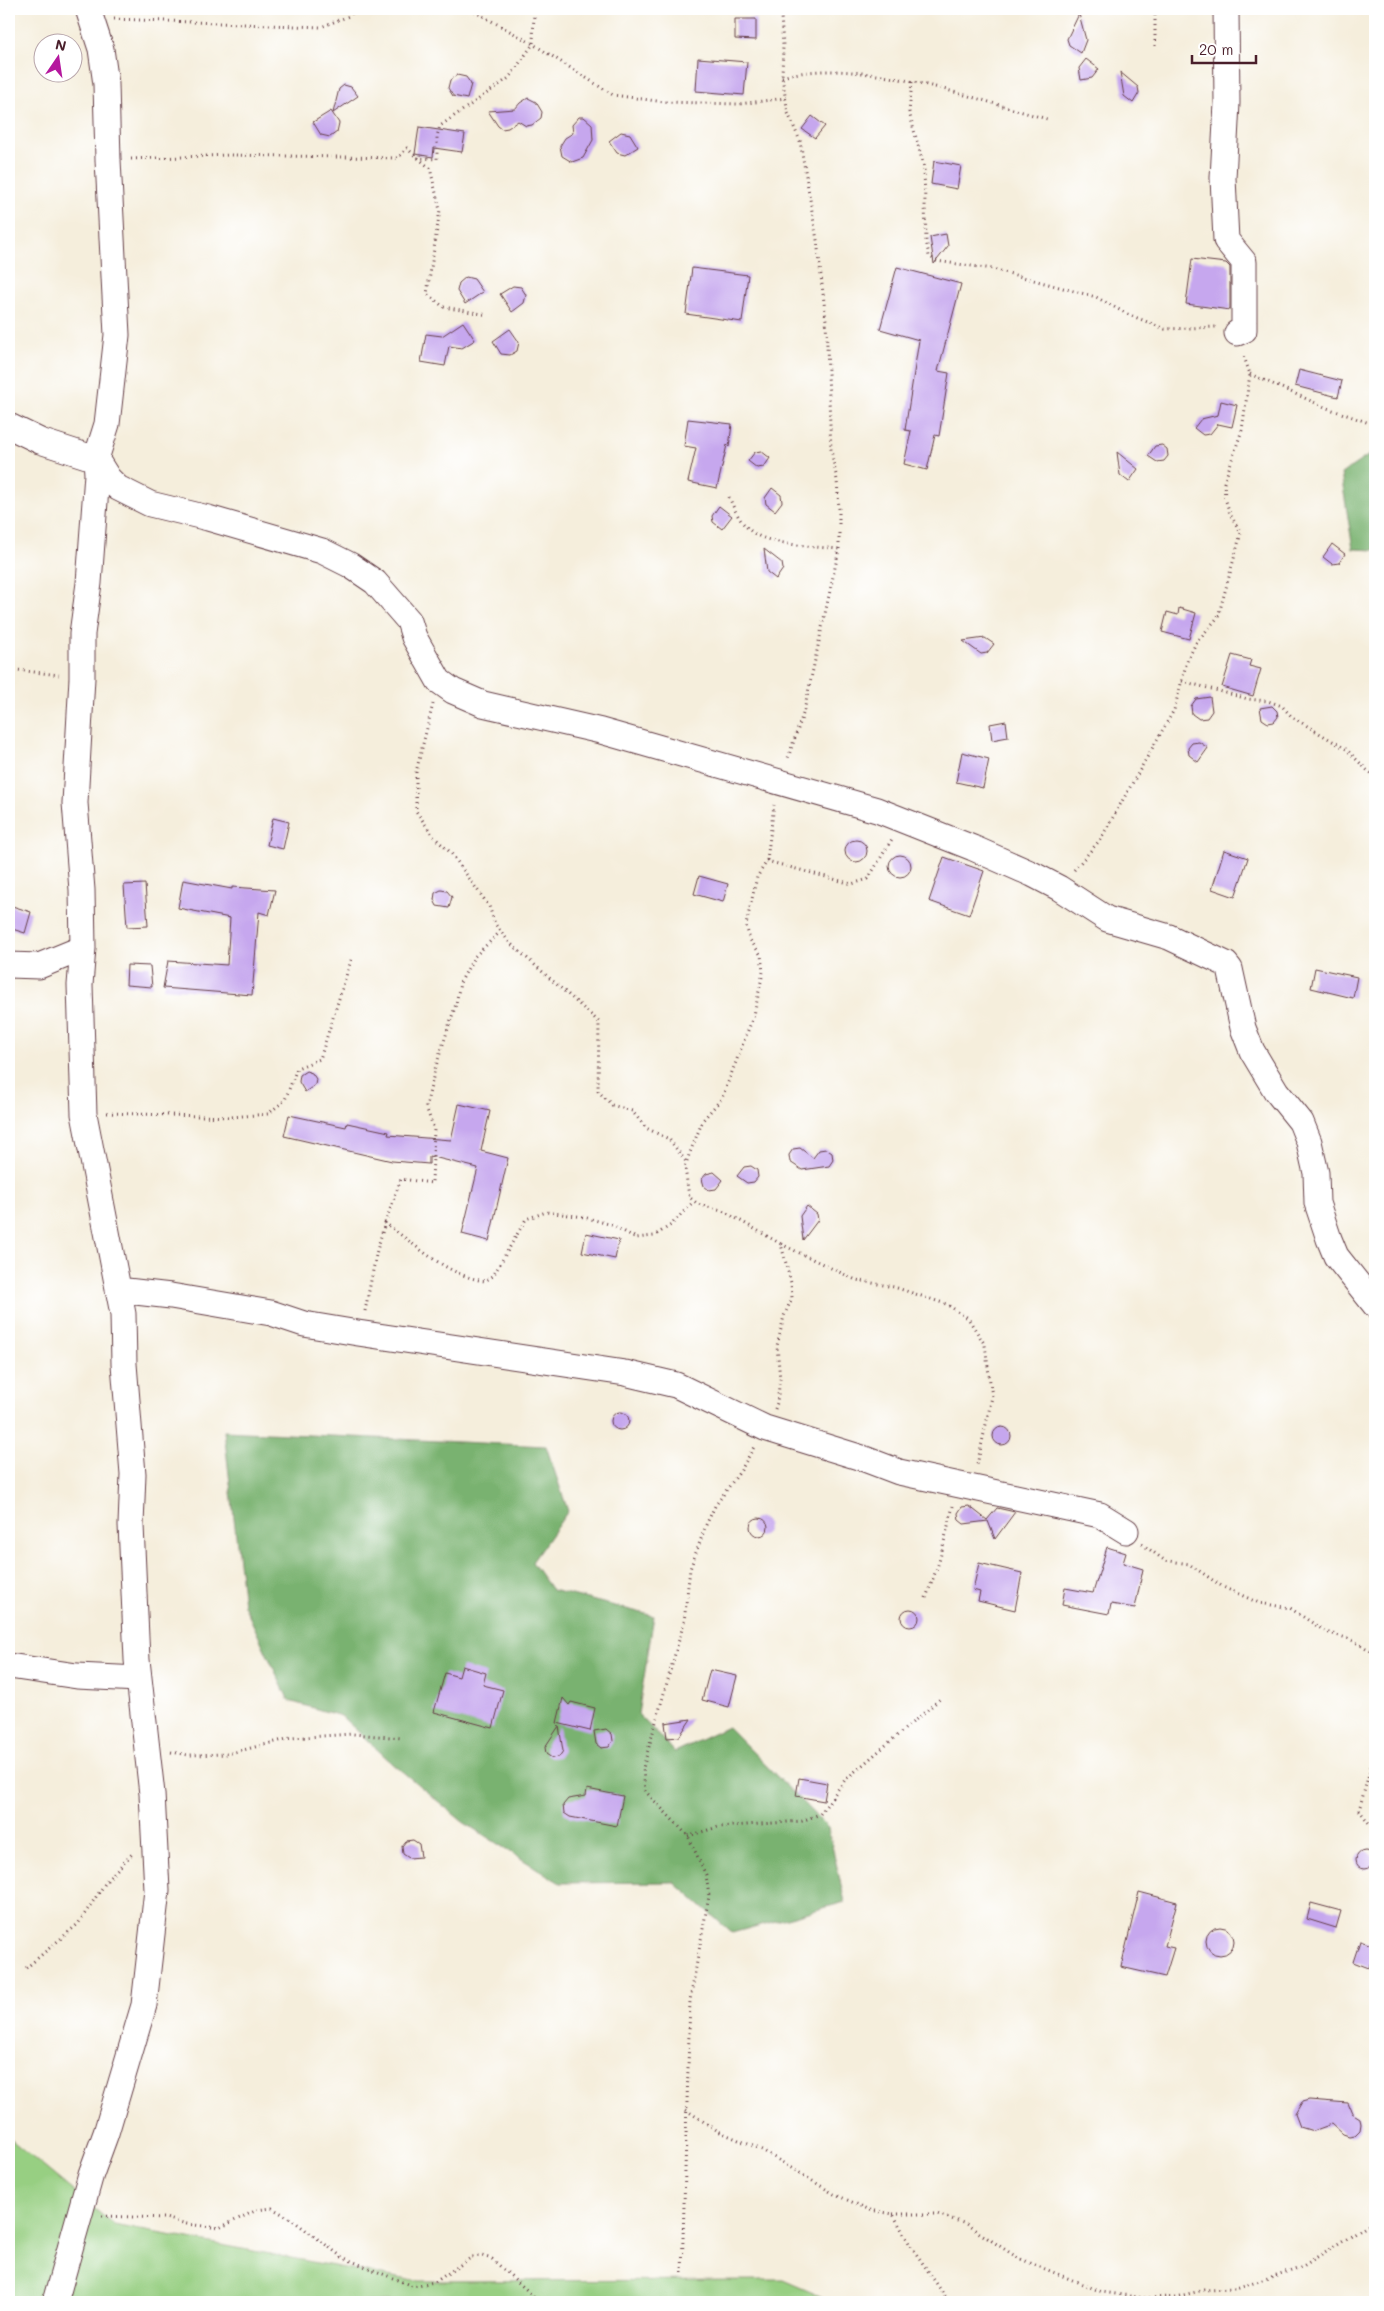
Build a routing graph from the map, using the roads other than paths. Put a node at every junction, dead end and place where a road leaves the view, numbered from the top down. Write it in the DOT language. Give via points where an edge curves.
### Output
graph roads {
  1 [pos="1226,9"];
  2 [pos="99,14"];
  3 [pos="1237,333"];
  4 [pos="9,426"];
  5 [pos="96,459"];
  6 [pos="83,948"];
  7 [pos="9,965"];
  8 [pos="118,1290"];
  9 [pos="1375,1305"];
  10 [pos="1126,1531"];
  11 [pos="9,1666"];
  12 [pos="139,1680"];
  13 [pos="55,2302"];
  1 -- 3 [label="street" via="1227,102 1223,178 1226,240 1244,262 1244,330"];
  2 -- 5 [label="street" via="105,76 117,335 107,424"];
  4 -- 5 [label="street" via="40,442"];
  5 -- 6 [label="street" via="89,583 82,634 75,803"];
  5 -- 9 [label="street" via="118,488 150,504 322,550 350,564 375,582 409,621 414,637 439,681 453,691 483,704 602,731 877,810 973,848 1059,888 1107,919 1169,938 1222,961 1230,968 1243,1028 1252,1051 1270,1084 1301,1122 1310,1142 1317,1203 1336,1256"];
  6 -- 7 [label="street" via="39,966"];
  6 -- 8 [label="street" via="80,985 84,1114"];
  8 -- 10 [label="street" via="271,1313 304,1324 358,1333 625,1373 676,1386 765,1428 899,1472 1100,1515"];
  8 -- 12 [label="street" via="123,1314 133,1474 132,1550"];
  11 -- 12 [label="street" via="77,1676"];
  12 -- 13 [label="street" via="152,1794 157,1890 144,2005"];
}
